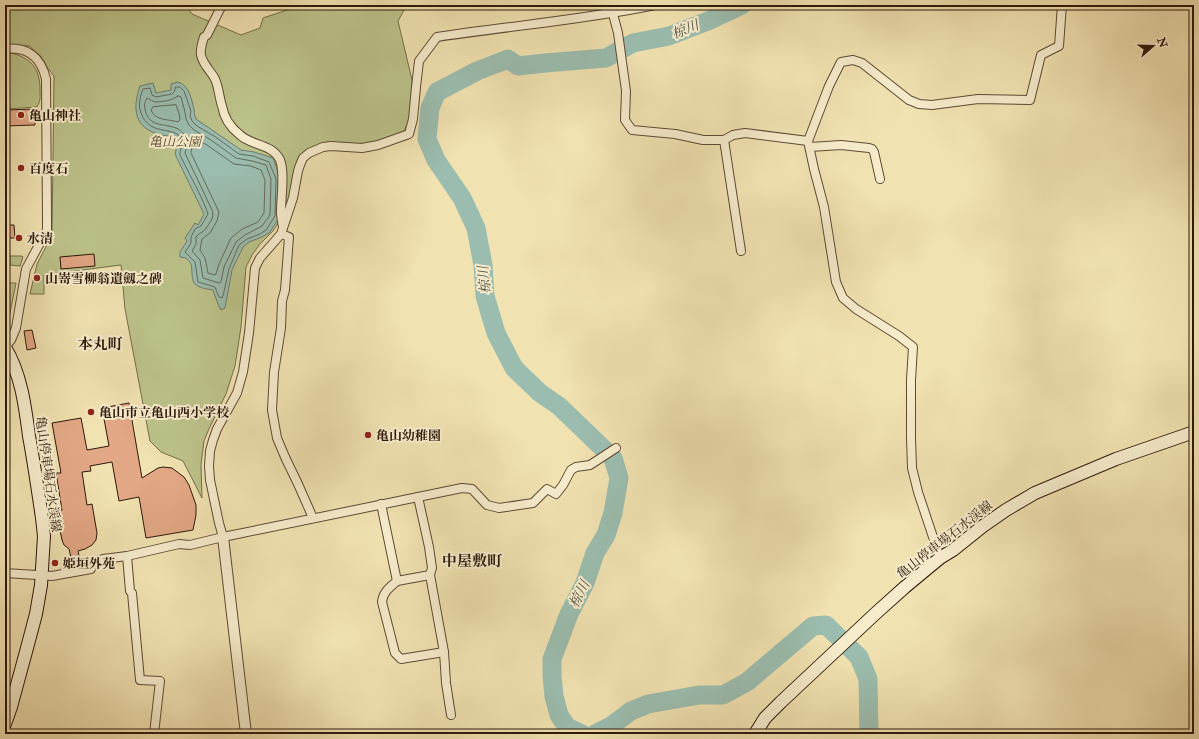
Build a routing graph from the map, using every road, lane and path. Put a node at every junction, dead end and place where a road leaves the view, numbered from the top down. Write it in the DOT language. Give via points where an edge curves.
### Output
graph roads {
  1 [pos="222,5"];
  2 [pos="655,5"];
  3 [pos="1062,5"];
  4 [pos="623,8"];
  5 [pos="613,14"];
  6 [pos="5,49"];
  7 [pos="724,140"];
  8 [pos="809,144"];
  9 [pos="880,179"];
  10 [pos="282,231"];
  11 [pos="741,251"];
  12 [pos="5,347"];
  13 [pos="1194,432"];
  14 [pos="616,448"];
  15 [pos="418,497"];
  16 [pos="381,504"];
  17 [pos="313,518"];
  18 [pos="224,537"];
  19 [pos="127,556"];
  20 [pos="940,558"];
  21 [pos="5,573"];
  22 [pos="430,575"];
  23 [pos="42,576"];
  24 [pos="397,581"];
  25 [pos="444,652"];
  26 [pos="451,715"];
  27 [pos="5,724"];
  28 [pos="154,734"];
  29 [pos="246,734"];
  30 [pos="755,734"];
  1 -- 10 [label="street" via="204,37 201,54 204,64 214,78 221,106 230,125 240,136 272,150 279,159 282,172"];
  2 -- 4 [label="street"];
  3 -- 8 [label="street" via="1059,46 1041,55 1030,100 978,99 932,105 919,104 909,100 862,63 853,60 841,62 828,86"];
  4 -- 5 [label="street"];
  5 -- 7 [label="street" via="626,92 625,120 632,130 676,134 703,140"];
  5 -- 10 [label="street" via="437,38 419,61 409,134 378,145 362,148 322,147 309,153 298,171 294,198"];
  6 -- 12 [label="street" via="29,52 44,70 47,230 26,269 16,328 12,340"];
  7 -- 8 [label="street" via="745,133"];
  7 -- 11 [label="street"];
  8 -- 9 [label="street" via="869,148 874,152"];
  8 -- 20 [label="street" via="824,208 836,282 843,298 913,347 912,468"];
  10 -- 17 [label="street" via="289,237 272,410 277,438"];
  10 -- 18 [label="street" via="255,268 243,372 237,393 218,429 210,452 210,480"];
  12 -- 23 [label="main road, 亀山停車場石水渓線" via="16,368 24,399 44,536"];
  13 -- 20 [label="main road, 亀山停車場石水渓線" via="1116,459 1035,493 1006,510"];
  14 -- 15 [label="street" via="590,464 571,470 556,494 547,488 533,503 499,508 487,505 472,489 462,488"];
  15 -- 16 [label="street"];
  15 -- 22 [label="street" via="429,547 432,568"];
  16 -- 17 [label="street"];
  16 -- 24 [label="street"];
  17 -- 18 [label="street"];
  18 -- 19 [label="street"];
  18 -- 29 [label="street"];
  19 -- 23 [label="street" via="103,559 94,562 91,568"];
  19 -- 28 [label="street" via="140,680 160,681"];
  20 -- 30 [label="main road, 亀山停車場石水渓線" via="905,586 833,652 765,718"];
  21 -- 23 [label="street"];
  22 -- 24 [label="street"];
  22 -- 25 [label="street"];
  23 -- 27 [label="main road, 亀山停車場石水渓線" via="33,628"];
  24 -- 25 [label="street" via="382,597 395,653 402,659"];
  25 -- 26 [label="street"];
}
